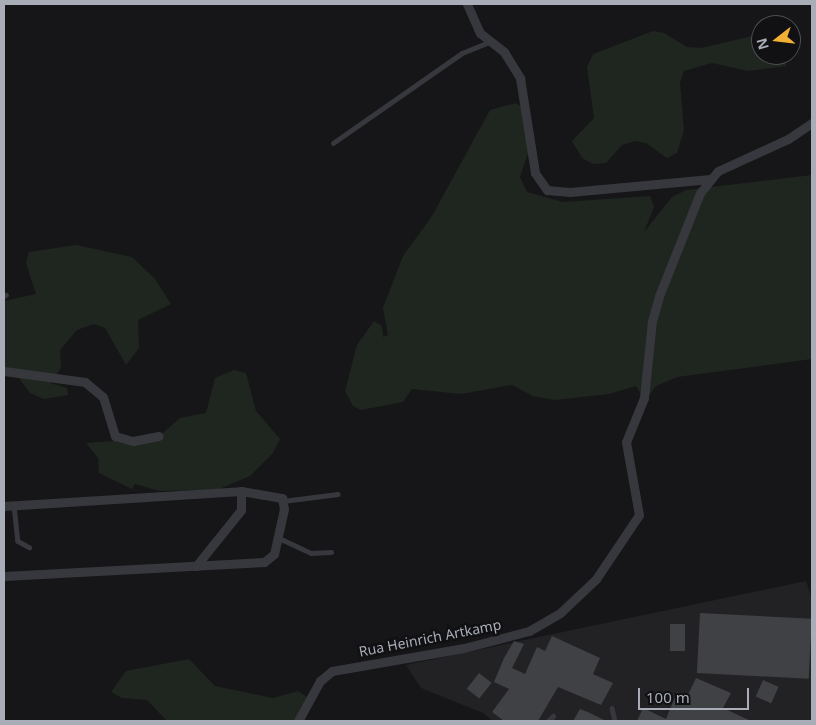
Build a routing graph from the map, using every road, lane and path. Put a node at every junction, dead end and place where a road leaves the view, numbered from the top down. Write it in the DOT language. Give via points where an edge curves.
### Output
graph roads {
  1 [pos="466,4"];
  2 [pos="489,42"];
  3 [pos="812,123"];
  4 [pos="333,143"];
  5 [pos="710,179"];
  6 [pos="4,372"];
  7 [pos="159,436"];
  8 [pos="241,492"];
  9 [pos="338,494"];
  10 [pos="283,501"];
  11 [pos="14,505"];
  12 [pos="4,506"];
  13 [pos="279,538"];
  14 [pos="29,547"];
  15 [pos="331,552"];
  16 [pos="196,566"];
  17 [pos="4,576"];
  18 [pos="612,708"];
  19 [pos="553,716"];
  20 [pos="298,721"];
  21 [pos="548,721"];
  22 [pos="615,721"];
  1 -- 2 [label="street" via="473,23"];
  2 -- 4 [label="lane" via="462,53"];
  2 -- 5 [label="street" via="504,52 520,78 535,173 547,190 570,192"];
  3 -- 5 [label="street"];
  5 -- 20 [label="street, Rua Heinrich Artkamp" via="692,210 652,321 644,398 626,442 640,515 615,555 560,613 540,627 464,648 332,671 320,681"];
  6 -- 7 [label="street" via="85,382 103,397 115,436 132,441"];
  8 -- 10 [label="street"];
  8 -- 11 [label="street"];
  8 -- 16 [label="street" via="241,510"];
  9 -- 10 [label="lane"];
  10 -- 13 [label="street"];
  11 -- 12 [label="street"];
  11 -- 14 [label="lane" via="18,541"];
  13 -- 15 [label="lane" via="311,553"];
  13 -- 16 [label="street" via="274,554 264,562"];
  16 -- 17 [label="street"];
  18 -- 22 [label="lane"];
  19 -- 21 [label="lane"];
}
